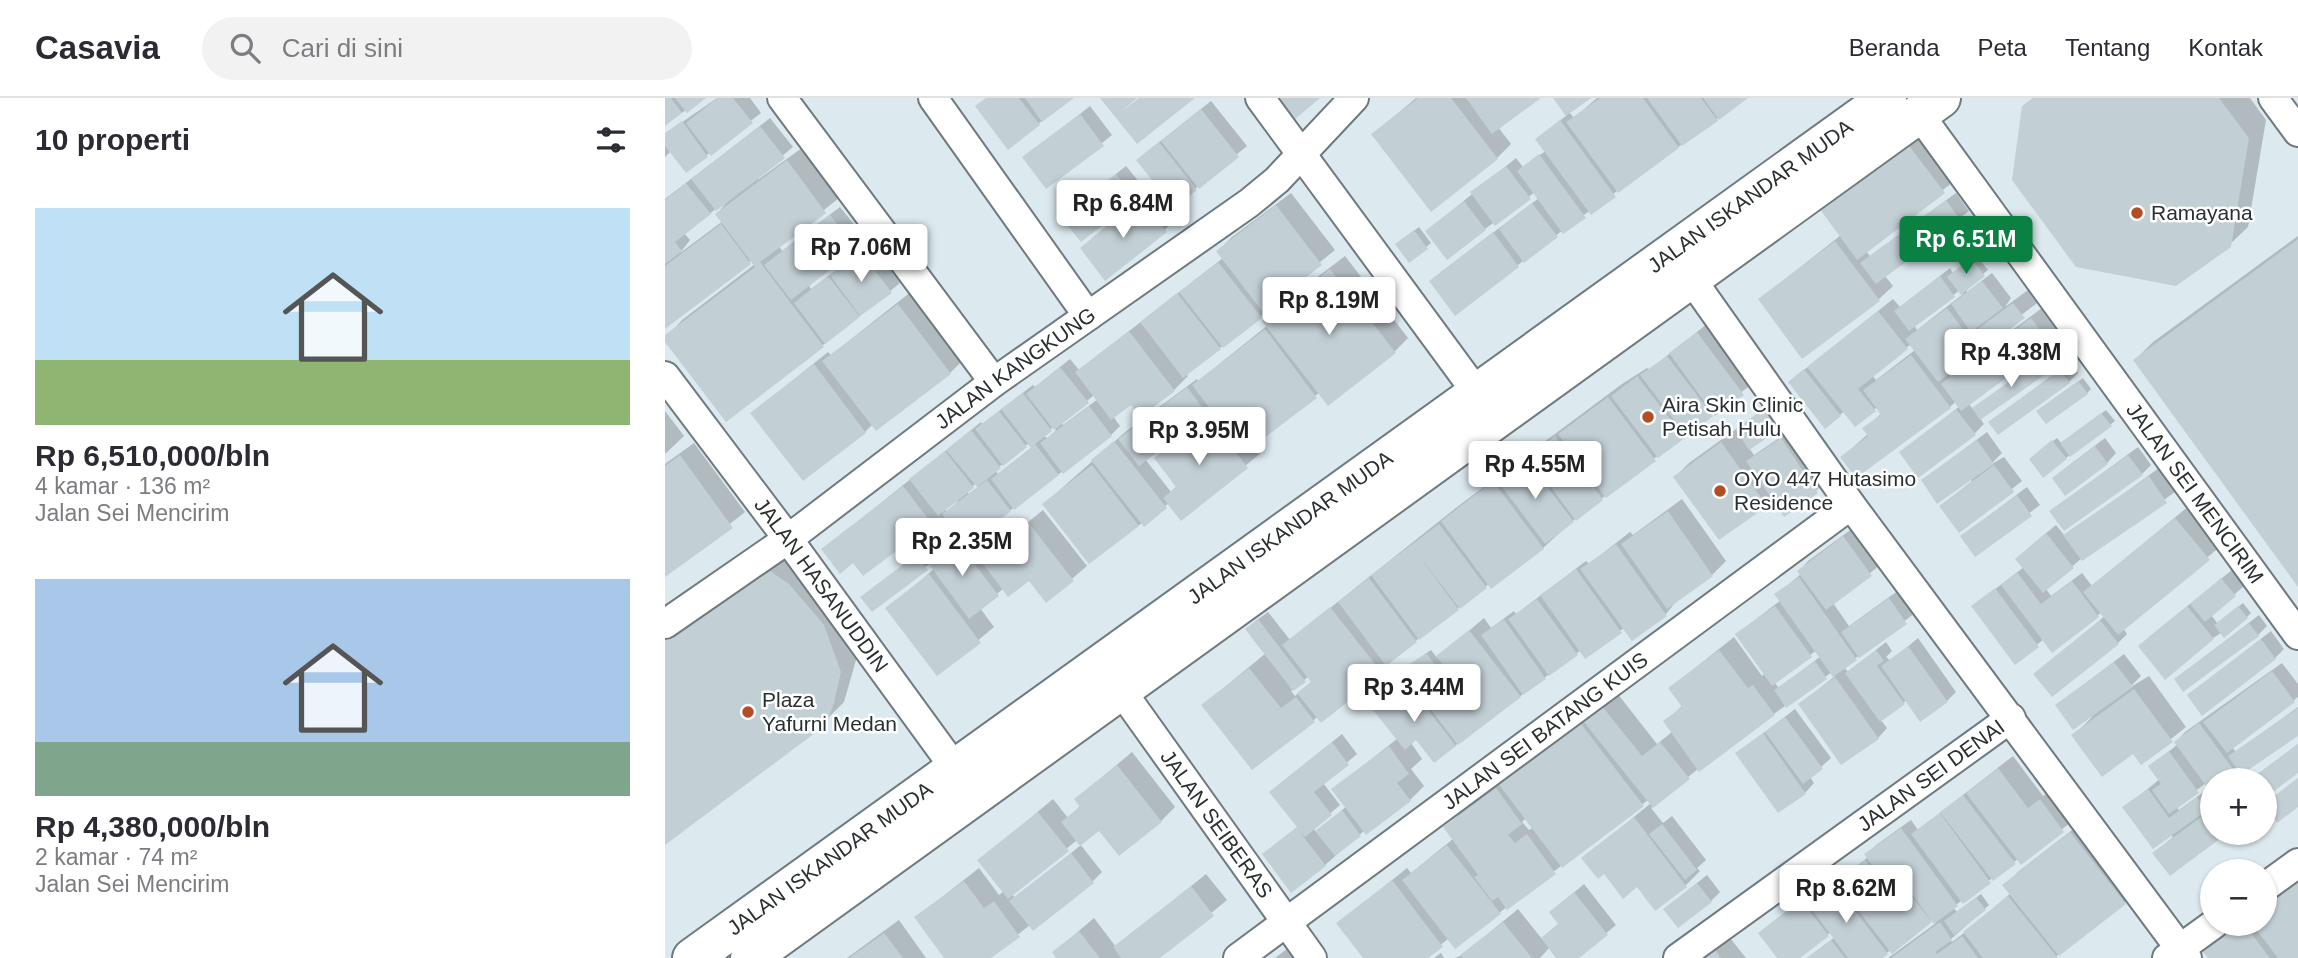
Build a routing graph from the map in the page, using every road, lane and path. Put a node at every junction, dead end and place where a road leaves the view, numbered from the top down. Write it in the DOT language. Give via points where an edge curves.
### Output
graph roads {
  1 [pos="782,98"];
  2 [pos="933,98"];
  3 [pos="1260,98"];
  4 [pos="1354,98"];
  5 [pos="2273,98"];
  6 [pos="1915,103"];
  7 [pos="2298,132"];
  8 [pos="1302,153"];
  9 [pos="1682,265"];
  10 [pos="1087,316"];
  11 [pos="665,376"];
  12 [pos="994,382"];
  13 [pos="1477,393"];
  14 [pos="1851,505"];
  15 [pos="788,539"];
  16 [pos="665,624"];
  17 [pos="2298,635"];
  18 [pos="1120,689"];
  19 [pos="2011,718"];
  20 [pos="965,782"];
  21 [pos="2298,863"];
  22 [pos="2277,878"];
  23 [pos="1287,923"];
  24 [pos="2200,936"];
  25 [pos="2178,955"];
  26 [pos="692,958"];
  27 [pos="750,958"];
  28 [pos="1238,958"];
  29 [pos="1312,958"];
  30 [pos="1678,958"];
  1 -- 12 [label="street"];
  2 -- 10 [label="street"];
  3 -- 8 [label="street"];
  4 -- 8 [label="street, JALAN KANGKUNG"];
  5 -- 7 [label="street"];
  6 -- 9 [label="main road, JALAN ISKANDAR MUDA"];
  6 -- 17 [label="street, JALAN SEI MENCIRIM"];
  8 -- 10 [label="street, JALAN KANGKUNG" via="1249,203"];
  8 -- 13 [label="street"];
  9 -- 13 [label="main road, JALAN ISKANDAR MUDA"];
  9 -- 14 [label="street"];
  9 -- 18 [label="main road, JALAN ISKANDAR MUDA"];
  10 -- 12 [label="street, JALAN KANGKUNG"];
  11 -- 15 [label="street, JALAN HASANUDDIN"];
  12 -- 15 [label="street, JALAN KANGKUNG"];
  13 -- 20 [label="main road, JALAN ISKANDAR MUDA"];
  14 -- 19 [label="street"];
  14 -- 23 [label="street, JALAN SEI BATANG KUIS"];
  15 -- 16 [label="street, JALAN KANGKUNG"];
  15 -- 20 [label="street, JALAN HASANUDDIN"];
  18 -- 20 [label="main road, JALAN ISKANDAR MUDA"];
  18 -- 23 [label="street, JALAN SEIBERAS"];
  19 -- 25 [label="street"];
  19 -- 30 [label="street, JALAN SEI DENAI"];
  20 -- 26 [label="main road, JALAN ISKANDAR MUDA"];
  20 -- 27 [label="main road, JALAN ISKANDAR MUDA"];
  21 -- 22 [label="street"];
  23 -- 28 [label="street, JALAN SEI BATANG KUIS"];
  23 -- 29 [label="street, JALAN SEIBERAS"];
  24 -- 25 [label="street"];
}
